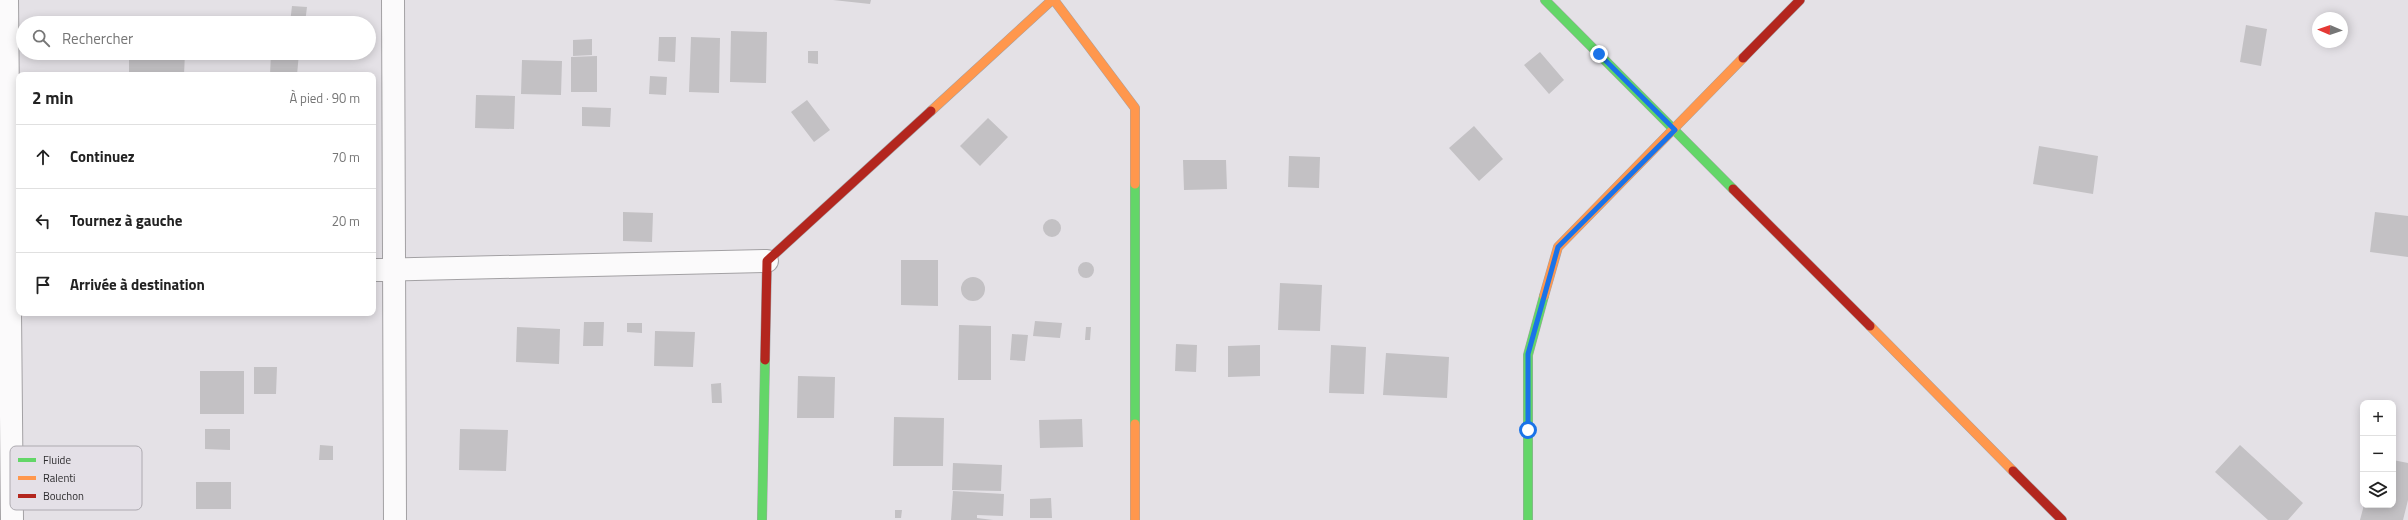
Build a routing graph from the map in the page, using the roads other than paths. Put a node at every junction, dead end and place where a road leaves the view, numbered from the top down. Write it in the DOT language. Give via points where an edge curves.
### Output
graph roads {
  1 [pos="6,0"];
  2 [pos="393,0"];
  3 [pos="1053,0"];
  4 [pos="1546,0"];
  5 [pos="1800,0"];
  6 [pos="1675,130"];
  7 [pos="767,261"];
  8 [pos="383,269"];
  9 [pos="10,278"];
  10 [pos="11,446"];
  11 [pos="12,510"];
  12 [pos="12,520"];
  13 [pos="395,520"];
  14 [pos="762,520"];
  15 [pos="1135,520"];
  16 [pos="1528,520"];
  17 [pos="2062,520"];
  1 -- 9 [label="street"];
  2 -- 8 [label="street"];
  3 -- 7 [label="street"];
  3 -- 15 [label="street" via="1135,108"];
  4 -- 6 [label="street"];
  5 -- 6 [label="street"];
  6 -- 16 [label="street" via="1558,247 1528,354"];
  6 -- 17 [label="street"];
  7 -- 8 [label="street"];
  7 -- 14 [label="street"];
  8 -- 13 [label="street"];
  9 -- 10 [label="street"];
  11 -- 12 [label="street"];
}
